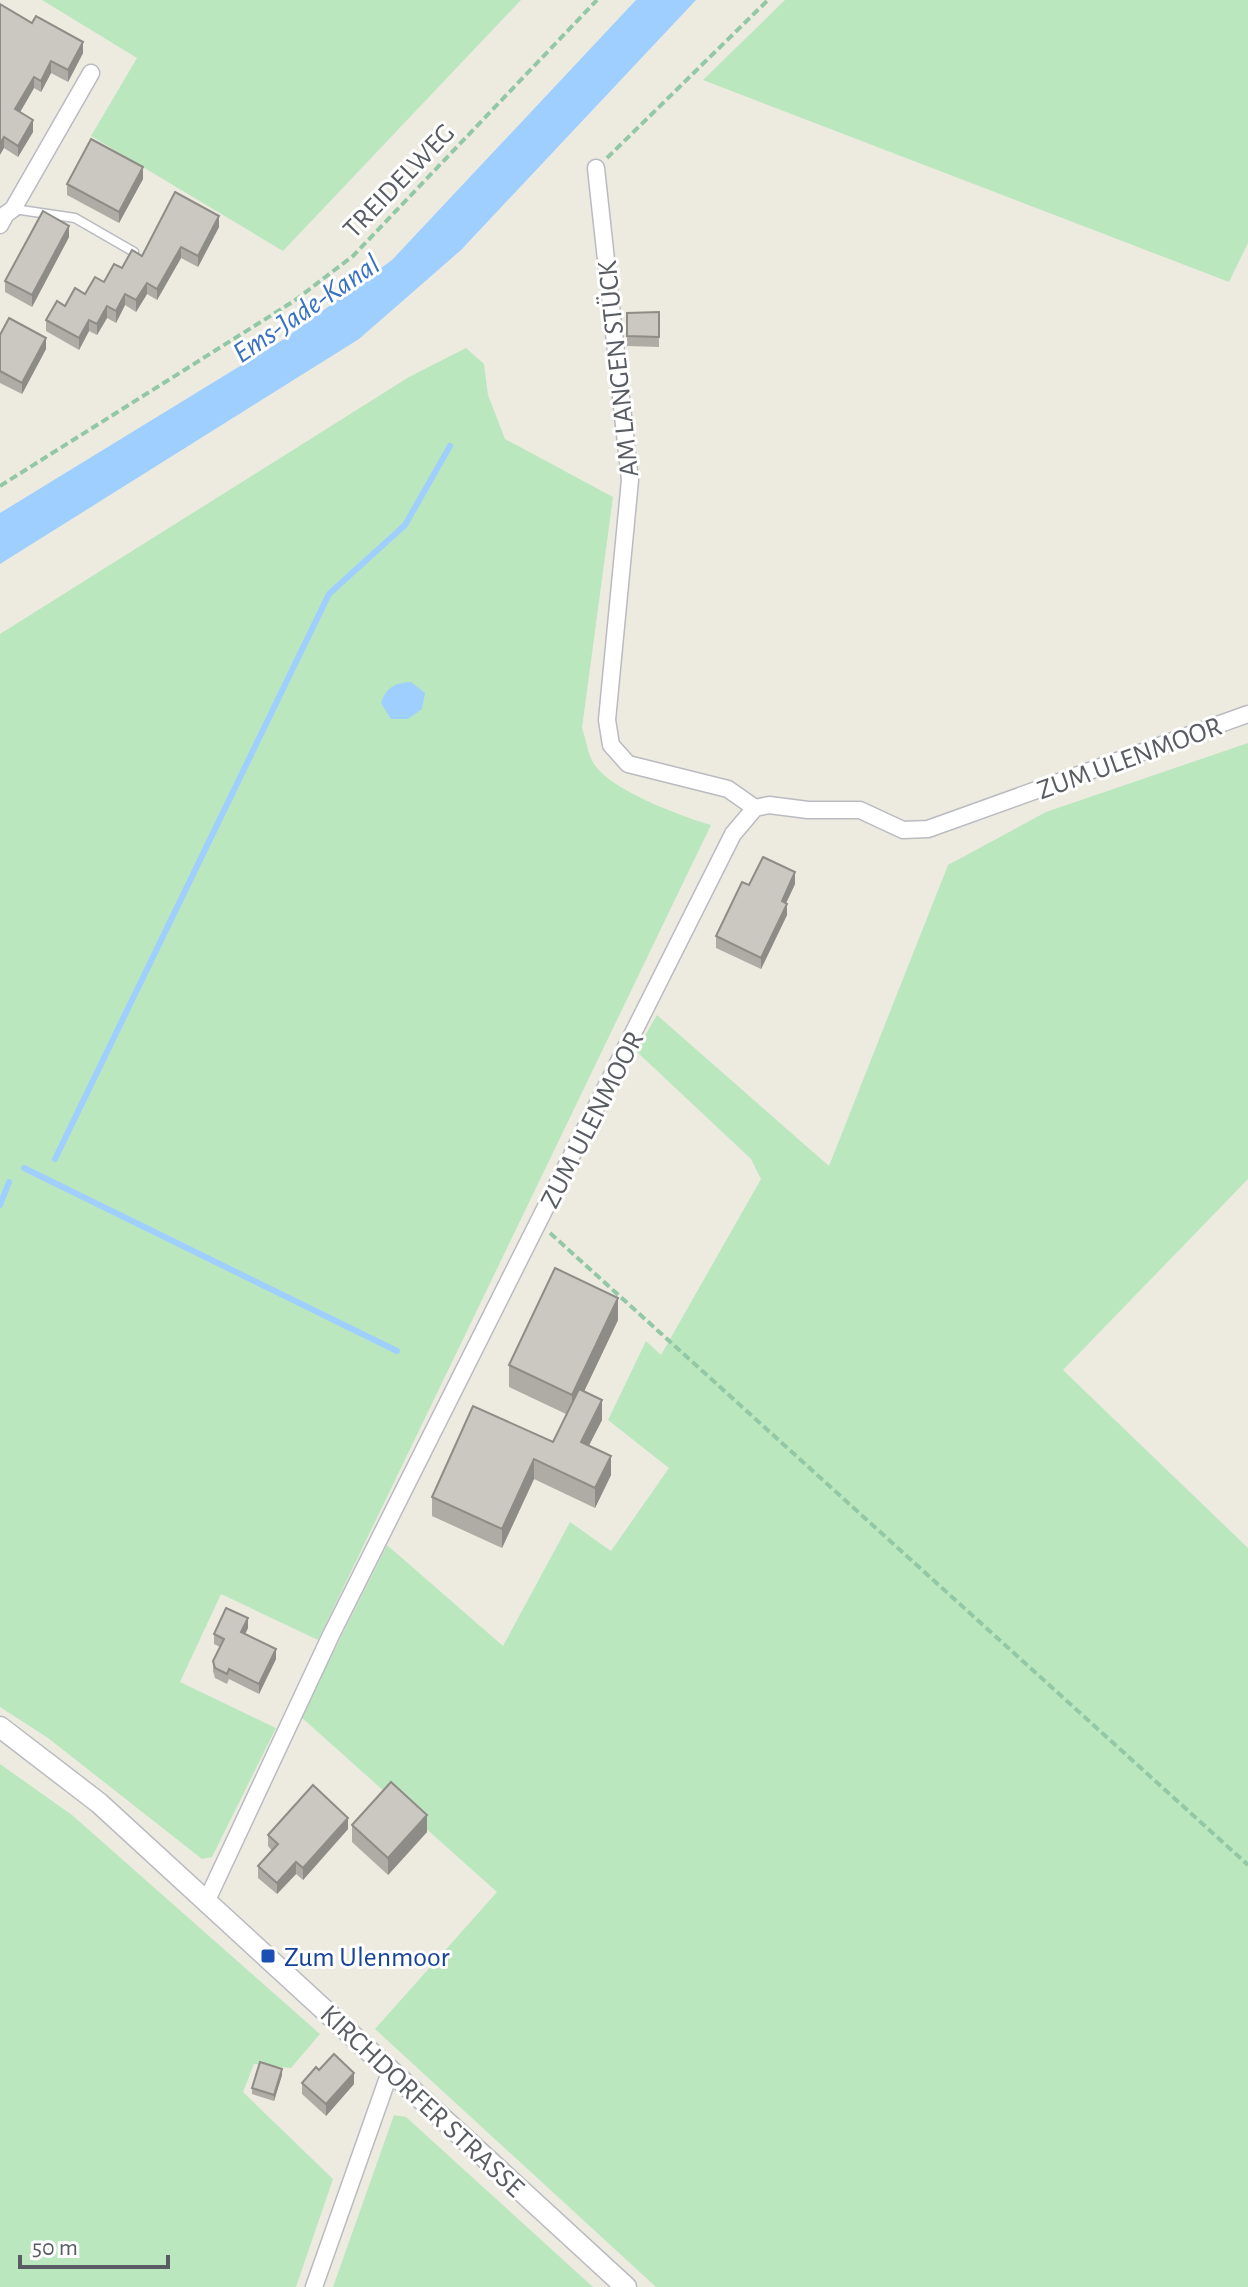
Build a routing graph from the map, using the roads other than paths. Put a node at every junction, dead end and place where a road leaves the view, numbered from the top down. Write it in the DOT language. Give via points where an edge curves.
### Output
graph roads {
  1 [pos="91,73"];
  2 [pos="596,168"];
  3 [pos="5,214"];
  4 [pos="134,252"];
  5 [pos="1248,714"];
  6 [pos="755,808"];
  7 [pos="0,1727"];
  8 [pos="207,1900"];
  9 [pos="391,2069"];
  10 [pos="314,2287"];
  11 [pos="626,2287"];
  1 -- 3 [label="street"];
  2 -- 6 [label="street, AM LANGEN STÜCK" via="630,480 607,720 611,745 628,764 728,789"];
  3 -- 4 [label="lane" via="75,218"];
  5 -- 6 [label="street, ZUM ULENMOOR" via="928,829 903,830 860,810"];
  6 -- 8 [label="street, ZUM ULENMOOR" via="733,834 331,1635"];
  7 -- 8 [label="street, KIRCHDORFER STRASSE" via="99,1803"];
  8 -- 9 [label="street, KIRCHDORFER STRASSE"];
  9 -- 10 [label="street"];
  9 -- 11 [label="street, KIRCHDORFER STRASSE"];
}
